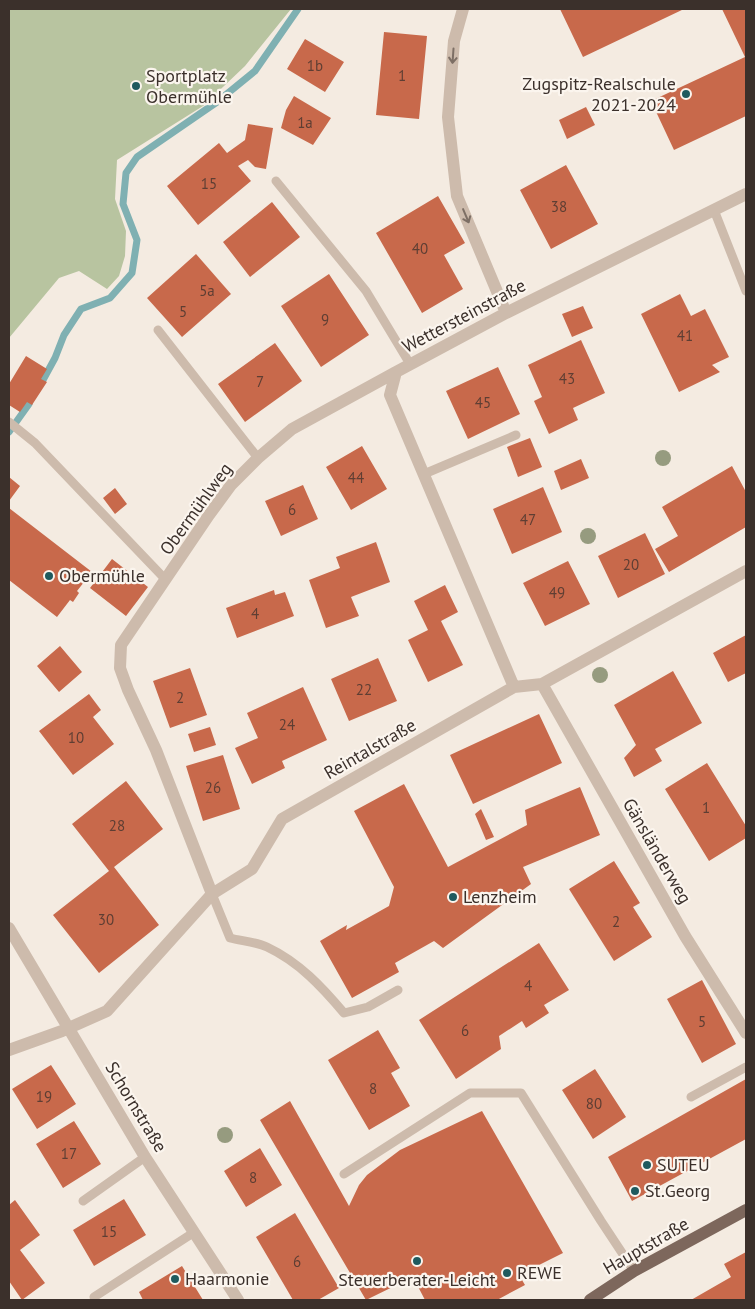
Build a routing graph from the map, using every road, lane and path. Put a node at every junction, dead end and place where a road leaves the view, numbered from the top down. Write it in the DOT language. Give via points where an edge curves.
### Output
graph roads {
  1 [pos="463,9"];
  2 [pos="276,181"];
  3 [pos="746,194"];
  4 [pos="714,210"];
  5 [pos="746,290"];
  6 [pos="506,313"];
  7 [pos="158,330"];
  8 [pos="410,364"];
  9 [pos="396,372"];
  10 [pos="9,422"];
  11 [pos="516,435"];
  12 [pos="258,458"];
  13 [pos="424,474"];
  14 [pos="746,571"];
  15 [pos="166,580"];
  16 [pos="542,684"];
  17 [pos="514,687"];
  18 [pos="212,894"];
  19 [pos="9,928"];
  20 [pos="398,990"];
  21 [pos="68,1027"];
  22 [pos="746,1033"];
  23 [pos="9,1050"];
  24 [pos="746,1067"];
  25 [pos="691,1097"];
  26 [pos="145,1157"];
  27 [pos="344,1174"];
  28 [pos="83,1201"];
  29 [pos="746,1210"];
  30 [pos="193,1233"];
  31 [pos="634,1271"];
  32 [pos="94,1297"];
  33 [pos="238,1300"];
  34 [pos="590,1300"];
  1 -- 6 [label="street, one-way" via="454,41 448,117 458,196"];
  2 -- 8 [label="lane" via="366,291"];
  3 -- 4 [label="street, Wettersteinstraße"];
  4 -- 5 [label="lane"];
  4 -- 6 [label="street, Wettersteinstraße"];
  6 -- 8 [label="street, Wettersteinstraße"];
  7 -- 12 [label="lane"];
  8 -- 9 [label="street, Wettersteinstraße"];
  9 -- 12 [label="street, Obermühlweg" via="292,429"];
  9 -- 13 [label="street, Wettersteinstraße" via="390,395"];
  10 -- 15 [label="lane" via="35,443"];
  11 -- 13 [label="lane"];
  12 -- 15 [label="street, Obermühlweg" via="214,507"];
  13 -- 17 [label="street, Wettersteinstraße"];
  14 -- 16 [label="street, Reintalstraße"];
  15 -- 18 [label="street, Obermühlweg" via="121,645 120,668"];
  16 -- 17 [label="street, Reintalstraße"];
  16 -- 22 [label="street, Gänsländerweg" via="685,936"];
  17 -- 18 [label="street, Reintalstraße" via="282,819 252,870"];
  18 -- 20 [label="lane" via="230,938 266,947 300,967 344,1013 368,1007"];
  18 -- 21 [label="street, Reintalstraße" via="107,1011"];
  19 -- 21 [label="street, Schornstraße"];
  21 -- 23 [label="street, Reintalstraße"];
  21 -- 26 [label="street, Schornstraße"];
  24 -- 25 [label="lane"];
  26 -- 28 [label="lane"];
  26 -- 30 [label="street, Schornstraße"];
  27 -- 31 [label="lane" via="470,1093 521,1093"];
  29 -- 31 [label="main road, Hauptstraße"];
  30 -- 32 [label="lane"];
  30 -- 33 [label="street, Schornstraße"];
  31 -- 34 [label="main road, Hauptstraße"];
}
